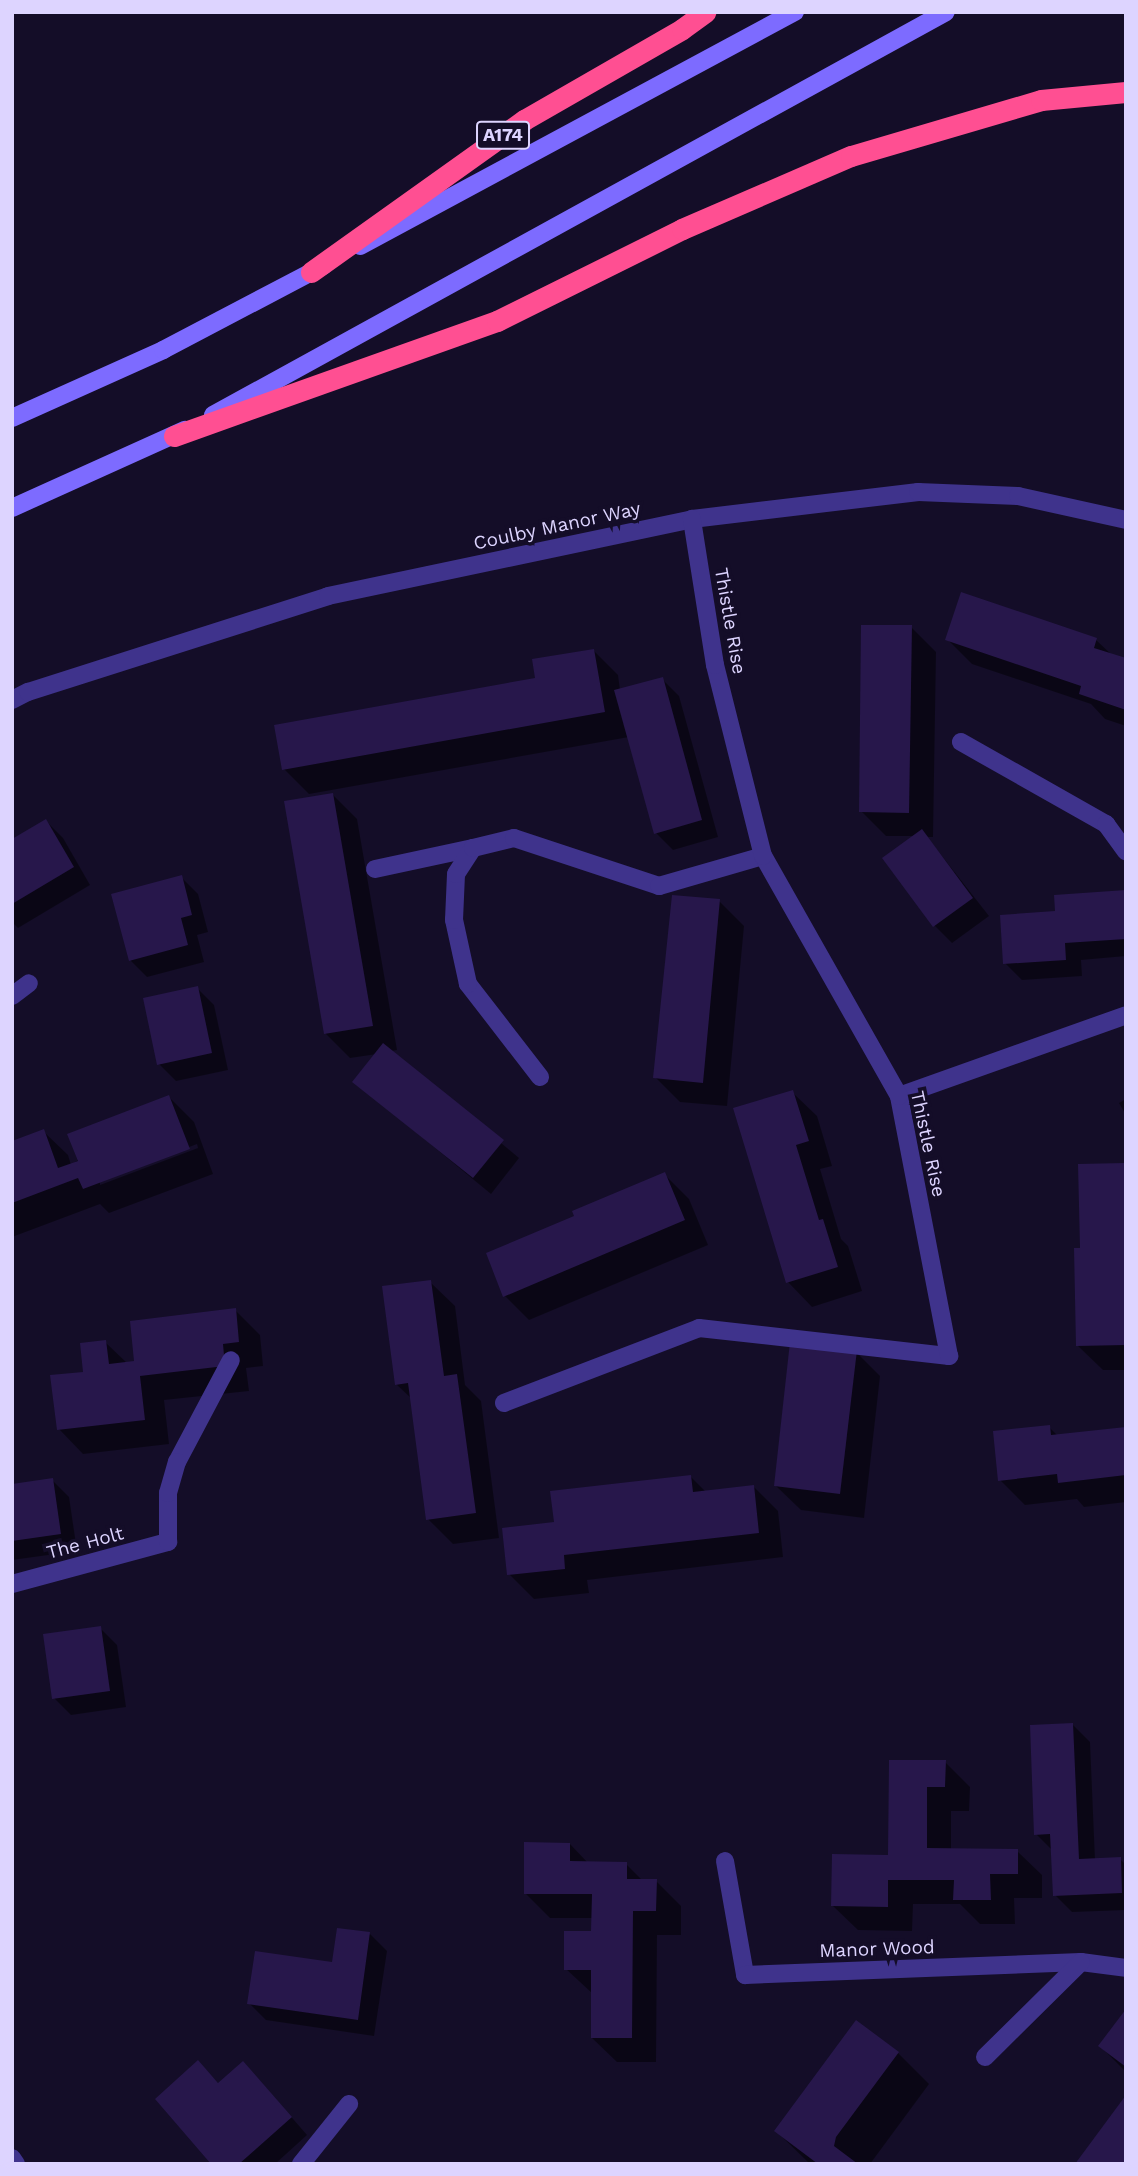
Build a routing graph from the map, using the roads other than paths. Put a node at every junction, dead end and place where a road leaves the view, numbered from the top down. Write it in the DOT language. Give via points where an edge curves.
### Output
graph roads {
  1 [pos="705,12"];
  2 [pos="795,12"];
  3 [pos="946,12"];
  4 [pos="1126,92"];
  5 [pos="311,272"];
  6 [pos="12,418"];
  7 [pos="174,436"];
  8 [pos="12,508"];
  9 [pos="692,519"];
  10 [pos="1126,520"];
  11 [pos="12,700"];
  12 [pos="961,742"];
  13 [pos="474,848"];
  14 [pos="1126,852"];
  15 [pos="763,856"];
  16 [pos="375,869"];
  17 [pos="29,983"];
  18 [pos="12,996"];
  19 [pos="1126,1015"];
  20 [pos="540,1077"];
  21 [pos="900,1096"];
  22 [pos="231,1360"];
  23 [pos="504,1403"];
  24 [pos="12,1584"];
  25 [pos="725,1861"];
  26 [pos="1081,1962"];
  27 [pos="1126,1968"];
  28 [pos="985,2057"];
  29 [pos="349,2104"];
  30 [pos="12,2158"];
  31 [pos="16,2164"];
  32 [pos="301,2164"];
  1 -- 5 [label="highway, A174" via="524,120"];
  2 -- 5 [label="main road"];
  3 -- 7 [label="main road"];
  4 -- 7 [label="highway" via="1041,100 851,156 682,229 497,321"];
  5 -- 6 [label="main road" via="163,349"];
  7 -- 8 [label="main road"];
  9 -- 10 [label="street, Coulby Manor Way" via="918,492 1018,496"];
  9 -- 11 [label="street, Coulby Manor Way" via="328,596"];
  9 -- 15 [label="street, Thistle Rise" via="715,666"];
  12 -- 14 [label="street" via="1106,824"];
  13 -- 15 [label="street" via="514,838 659,886"];
  13 -- 16 [label="street"];
  13 -- 20 [label="street" via="456,874 454,920 468,984"];
  15 -- 21 [label="street, Thistle Rise"];
  17 -- 18 [label="street"];
  19 -- 21 [label="street"];
  21 -- 23 [label="street, Thistle Rise" via="949,1356 699,1328"];
  22 -- 24 [label="street, The Holt" via="177,1462 168,1493 168,1542"];
  25 -- 26 [label="street, Manor Wood" via="746,1975"];
  26 -- 27 [label="street, Manor Wood"];
  26 -- 28 [label="street"];
  29 -- 32 [label="street"];
  30 -- 31 [label="street"];
}
